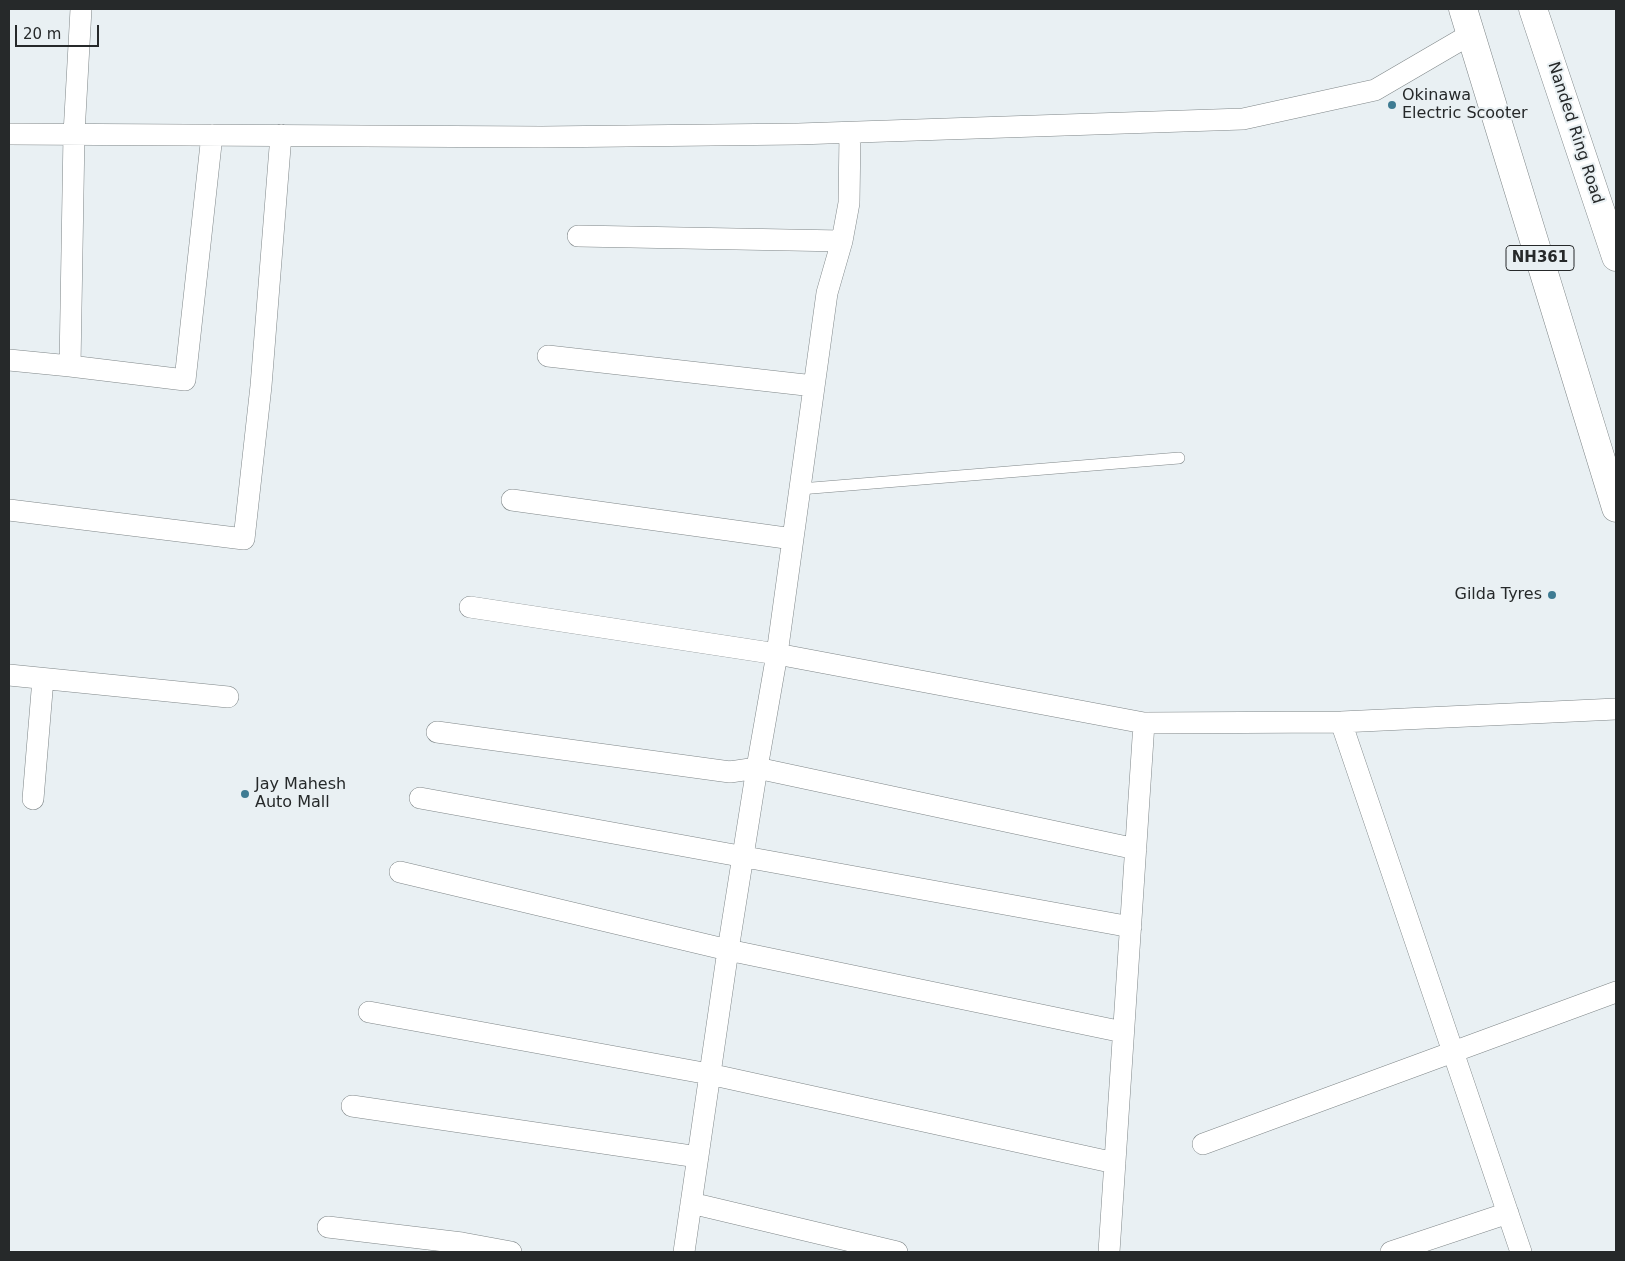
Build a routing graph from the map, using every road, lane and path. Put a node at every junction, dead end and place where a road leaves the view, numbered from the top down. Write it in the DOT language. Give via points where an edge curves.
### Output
graph roads {
  1 [pos="81,9"];
  2 [pos="1463,9"];
  3 [pos="1533,9"];
  4 [pos="1471,34"];
  5 [pos="850,133"];
  6 [pos="9,134"];
  7 [pos="74,134"];
  8 [pos="212,135"];
  9 [pos="281,135"];
  10 [pos="843,233"];
  11 [pos="578,236"];
  12 [pos="1616,257"];
  13 [pos="548,356"];
  14 [pos="9,360"];
  15 [pos="70,366"];
  16 [pos="814,386"];
  17 [pos="1178,458"];
  18 [pos="800,489"];
  19 [pos="512,500"];
  20 [pos="1616,508"];
  21 [pos="9,510"];
  22 [pos="793,539"];
  23 [pos="470,607"];
  24 [pos="777,654"];
  25 [pos="9,675"];
  26 [pos="43,679"];
  27 [pos="228,697"];
  28 [pos="1616,708"];
  29 [pos="1340,722"];
  30 [pos="1144,723"];
  31 [pos="437,732"];
  32 [pos="757,768"];
  33 [pos="33,798"];
  34 [pos="420,798"];
  35 [pos="1136,849"];
  36 [pos="743,856"];
  37 [pos="400,872"];
  38 [pos="1130,927"];
  39 [pos="728,950"];
  40 [pos="1616,992"];
  41 [pos="369,1012"];
  42 [pos="1123,1032"];
  43 [pos="1453,1052"];
  44 [pos="709,1074"];
  45 [pos="352,1106"];
  46 [pos="1203,1144"];
  47 [pos="698,1157"];
  48 [pos="1115,1163"];
  49 [pos="691,1203"];
  50 [pos="1508,1213"];
  51 [pos="328,1227"];
  52 [pos="510,1252"];
  53 [pos="684,1252"];
  54 [pos="897,1252"];
  55 [pos="1109,1252"];
  56 [pos="1391,1252"];
  57 [pos="1521,1252"];
  1 -- 7 [label="street"];
  2 -- 4 [label="highway, NH361"];
  3 -- 12 [label="highway, Nanded Ring Road"];
  4 -- 5 [label="street" via="1375,90 1243,119"];
  4 -- 20 [label="highway, NH361"];
  5 -- 9 [label="street" via="542,137"];
  5 -- 10 [label="street" via="849,203"];
  6 -- 7 [label="street"];
  7 -- 8 [label="street"];
  7 -- 15 [label="street"];
  8 -- 9 [label="street"];
  8 -- 15 [label="street" via="185,380"];
  9 -- 21 [label="street" via="261,386 244,539"];
  10 -- 11 [label="street"];
  10 -- 16 [label="street" via="827,293"];
  13 -- 16 [label="street"];
  14 -- 15 [label="street"];
  16 -- 18 [label="street"];
  17 -- 18 [label="lane"];
  18 -- 22 [label="street"];
  19 -- 22 [label="street"];
  22 -- 24 [label="street"];
  23 -- 24 [label="street"];
  24 -- 30 [label="street"];
  24 -- 32 [label="street"];
  25 -- 26 [label="street"];
  26 -- 27 [label="street"];
  26 -- 33 [label="street"];
  28 -- 29 [label="street"];
  29 -- 30 [label="street"];
  29 -- 43 [label="street"];
  30 -- 35 [label="street"];
  31 -- 32 [label="street" via="730,772"];
  32 -- 35 [label="street"];
  32 -- 36 [label="street"];
  34 -- 36 [label="street"];
  35 -- 38 [label="street"];
  36 -- 38 [label="street"];
  36 -- 39 [label="street"];
  37 -- 39 [label="street"];
  38 -- 42 [label="street"];
  39 -- 42 [label="street"];
  39 -- 44 [label="street"];
  40 -- 43 [label="street"];
  41 -- 44 [label="street"];
  42 -- 48 [label="street"];
  43 -- 46 [label="street"];
  43 -- 50 [label="street"];
  44 -- 47 [label="street"];
  44 -- 48 [label="street"];
  45 -- 47 [label="street"];
  47 -- 49 [label="street"];
  48 -- 55 [label="street"];
  49 -- 53 [label="street"];
  49 -- 54 [label="street"];
  50 -- 56 [label="street"];
  50 -- 57 [label="street"];
  51 -- 52 [label="street"];
}
